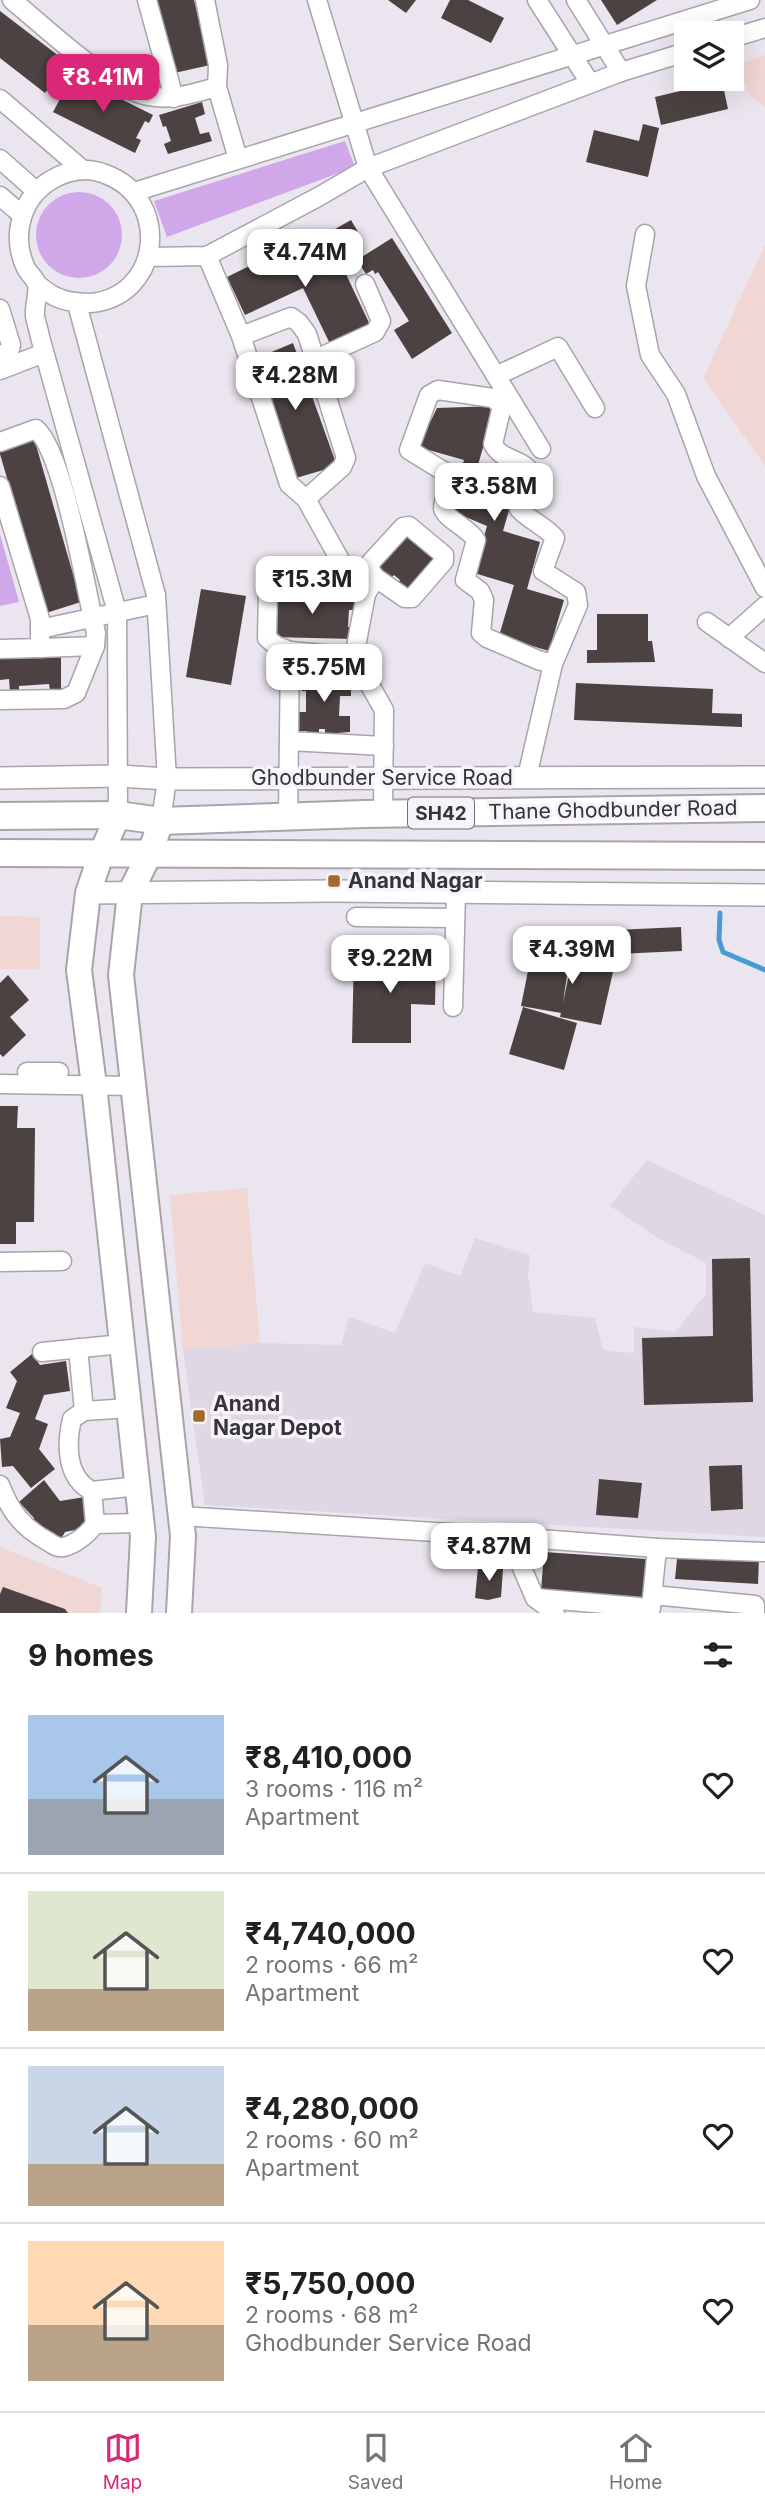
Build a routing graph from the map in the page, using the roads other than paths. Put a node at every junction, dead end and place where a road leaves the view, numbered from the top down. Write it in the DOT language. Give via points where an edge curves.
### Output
graph roads {
  1 [pos="12,0"];
  2 [pos="146,0"];
  3 [pos="205,0"];
  4 [pos="317,0"];
  5 [pos="537,0"];
  6 [pos="576,0"];
  7 [pos="750,0"];
  8 [pos="765,28"];
  9 [pos="744,34"];
  10 [pos="605,46"];
  11 [pos="572,55"];
  12 [pos="674,56"];
  13 [pos="621,72"];
  14 [pos="590,83"];
  15 [pos="217,88"];
  16 [pos="174,98"];
  17 [pos="0,99"];
  18 [pos="355,123"];
  19 [pos="0,159"];
  20 [pos="238,159"];
  21 [pos="368,168"];
  22 [pos="83,170"];
  23 [pos="36,191"];
  24 [pos="134,192"];
  25 [pos="0,196"];
  26 [pos="22,215"];
  27 [pos="645,234"];
  28 [pos="207,256"];
  29 [pos="148,257"];
  30 [pos="37,284"];
  31 [pos="365,284"];
  32 [pos="77,304"];
  33 [pos="0,309"];
  34 [pos="241,336"];
  35 [pos="44,353"];
  36 [pos="0,355"];
  37 [pos="314,360"];
  38 [pos="0,370"];
  39 [pos="496,376"];
  40 [pos="595,408"];
  41 [pos="0,442"];
  42 [pos="541,449"];
  43 [pos="0,486"];
  44 [pos="306,499"];
  45 [pos="376,578"];
  46 [pos="765,588"];
  47 [pos="360,591"];
  48 [pos="156,604"];
  49 [pos="765,606"];
  50 [pos="117,612"];
  51 [pos="92,617"];
  52 [pos="707,622"];
  53 [pos="40,629"];
  54 [pos="729,638"];
  55 [pos="95,646"];
  56 [pos="40,648"];
  57 [pos="0,649"];
  58 [pos="290,651"];
  59 [pos="354,657"];
  60 [pos="765,663"];
  61 [pos="553,664"];
  62 [pos="0,700"];
  63 [pos="289,741"];
  64 [pos="384,746"];
  65 [pos="119,776"];
  66 [pos="383,777"];
  67 [pos="527,777"];
  68 [pos="765,777"];
  69 [pos="0,778"];
  70 [pos="288,778"];
  71 [pos="167,779"];
  72 [pos="765,808"];
  73 [pos="383,814"];
  74 [pos="0,816"];
  75 [pos="118,816"];
  76 [pos="288,817"];
  77 [pos="161,821"];
  78 [pos="102,852"];
  79 [pos="0,853"];
  80 [pos="150,853"];
  81 [pos="765,856"];
  82 [pos="456,891"];
  83 [pos="88,893"];
  84 [pos="130,893"];
  85 [pos="765,895"];
  86 [pos="356,917"];
  87 [pos="456,918"];
  88 [pos="453,1007"];
  89 [pos="59,1072"];
  90 [pos="0,1073"];
  91 [pos="0,1084"];
  92 [pos="94,1085"];
  93 [pos="135,1086"];
  94 [pos="62,1261"];
  95 [pos="0,1262"];
  96 [pos="122,1344"];
  97 [pos="78,1349"];
  98 [pos="42,1352"];
  99 [pos="129,1408"];
  100 [pos="84,1411"];
  101 [pos="0,1485"];
  102 [pos="138,1486"];
  103 [pos="92,1491"];
  104 [pos="181,1516"];
  105 [pos="141,1523"];
  106 [pos="95,1524"];
  107 [pos="514,1537"];
  108 [pos="657,1548"];
  109 [pos="765,1552"];
  110 [pos="653,1595"];
  111 [pos="536,1598"];
  112 [pos="139,1613"];
  113 [pos="179,1613"];
  114 [pos="555,1613"];
  115 [pos="755,1613"];
  1 -- 16 [label="street" via="126,89"];
  2 -- 16 [label="street"];
  3 -- 15 [label="street" via="218,65"];
  4 -- 18 [label="street"];
  5 -- 11 [label="street"];
  6 -- 10 [label="street"];
  7 -- 10 [label="street"];
  8 -- 9 [label="street"];
  10 -- 11 [label="street"];
  10 -- 13 [label="street"];
  11 -- 14 [label="street"];
  11 -- 18 [label="street"];
  12 -- 13 [label="street"];
  13 -- 14 [label="street"];
  14 -- 21 [label="street"];
  15 -- 16 [label="street"];
  15 -- 20 [label="street"];
  17 -- 22 [label="street"];
  18 -- 20 [label="street"];
  18 -- 21 [label="street"];
  19 -- 23 [label="street"];
  20 -- 24 [label="street"];
  21 -- 28 [label="street"];
  21 -- 39 [label="street"];
  22 -- 23 [label="street" via="62,174"];
  22 -- 24 [label="street" via="102,172"];
  23 -- 26 [label="street"];
  24 -- 29 [label="street" via="150,223"];
  25 -- 26 [label="street"];
  26 -- 30 [label="street" via="19,251"];
  27 -- 46 [label="street" via="636,286 650,355 676,394 706,476"];
  28 -- 29 [label="street"];
  28 -- 34 [label="street"];
  29 -- 32 [label="street" via="121,293 100,302"];
  30 -- 32 [label="street" via="55,297"];
  30 -- 35 [label="street" via="35,315"];
  31 -- 37 [label="street" via="381,321 375,332"];
  32 -- 48 [label="street"];
  33 -- 36 [label="street" via="11,345 9,352"];
  34 -- 37 [label="street" via="291,317 307,334"];
  34 -- 44 [label="street" via="289,484"];
  35 -- 38 [label="street"];
  35 -- 50 [label="street"];
  37 -- 44 [label="street" via="346,458"];
  39 -- 40 [label="street" via="558,347"];
  39 -- 42 [label="street"];
  41 -- 51 [label="street" via="36,429 44,436 64,487"];
  43 -- 53 [label="street"];
  44 -- 47 [label="street"];
  45 -- 47 [label="street"];
  47 -- 58 [label="street" via="271,584 267,638"];
  47 -- 59 [label="street"];
  48 -- 50 [label="street"];
  48 -- 71 [label="street"];
  49 -- 54 [label="street"];
  50 -- 51 [label="street"];
  50 -- 65 [label="street"];
  51 -- 53 [label="street"];
  51 -- 55 [label="street"];
  52 -- 54 [label="street"];
  53 -- 56 [label="street"];
  54 -- 60 [label="street"];
  55 -- 56 [label="street"];
  55 -- 62 [label="street" via="76,693 64,699"];
  56 -- 57 [label="street"];
  58 -- 59 [label="street"];
  58 -- 63 [label="street"];
  59 -- 64 [label="street" via="384,710"];
  61 -- 61 [label="street" via="578,606 576,592 543,570 555,538 519,509 532,474 529,468 497,453 493,444 502,406 493,398 438,390 429,395 409,450 448,474 451,480 443,509 476,540 465,580 480,590 484,600 481,633"];
  61 -- 67 [label="street"];
  63 -- 64 [label="street"];
  63 -- 70 [label="street"];
  64 -- 66 [label="street"];
  65 -- 69 [label="street, Ghodbunder Service Road"];
  65 -- 71 [label="street, Ghodbunder Service Road"];
  65 -- 75 [label="street"];
  66 -- 67 [label="street, Ghodbunder Service Road"];
  66 -- 70 [label="street, Ghodbunder Service Road"];
  66 -- 73 [label="street"];
  67 -- 68 [label="street, Ghodbunder Service Road"];
  70 -- 71 [label="street, Ghodbunder Service Road"];
  70 -- 76 [label="street"];
  71 -- 77 [label="street"];
  72 -- 73 [label="main road, Thane Ghodbunder Road / SH42"];
  73 -- 76 [label="main road, Thane Ghodbunder Road / SH42"];
  74 -- 75 [label="main road, Thane Ghodbunder Road / SH42"];
  75 -- 77 [label="main road, Thane Ghodbunder Road / SH42"];
  75 -- 78 [label="main road"];
  76 -- 77 [label="main road, Thane Ghodbunder Road / SH42"];
  77 -- 80 [label="main road"];
  78 -- 79 [label="main road, Thane Ghodbunder Road / SH42"];
  78 -- 80 [label="main road, Thane Ghodbunder Road / SH42"];
  78 -- 83 [label="main road"];
  80 -- 81 [label="main road, Thane Ghodbunder Road / SH42"];
  80 -- 84 [label="main road"];
  82 -- 84 [label="street"];
  82 -- 85 [label="street"];
  82 -- 87 [label="street"];
  83 -- 84 [label="street"];
  83 -- 92 [label="main road" via="79,970"];
  84 -- 93 [label="main road" via="121,975"];
  86 -- 87 [label="street"];
  87 -- 88 [label="street"];
  89 -- 90 [label="street"];
  91 -- 92 [label="street"];
  92 -- 93 [label="street"];
  92 -- 96 [label="main road"];
  93 -- 104 [label="main road"];
  94 -- 95 [label="street"];
  96 -- 97 [label="street"];
  96 -- 99 [label="main road"];
  97 -- 98 [label="street"];
  97 -- 100 [label="street"];
  99 -- 100 [label="street"];
  99 -- 102 [label="main road"];
  100 -- 103 [label="street" via="72,1419 68,1437 74,1475"];
  101 -- 106 [label="street" via="7,1503 29,1531 56,1546 64,1547 89,1533"];
  102 -- 103 [label="street"];
  102 -- 105 [label="main road"];
  103 -- 106 [label="street"];
  104 -- 107 [label="street"];
  104 -- 113 [label="main road"];
  105 -- 106 [label="street"];
  105 -- 112 [label="main road"];
  107 -- 108 [label="street"];
  107 -- 111 [label="street" via="517,1556"];
  108 -- 109 [label="street"];
  108 -- 110 [label="street"];
  110 -- 111 [label="street" via="651,1608"];
  110 -- 115 [label="street" via="755,1605"];
  111 -- 114 [label="street"];
}
